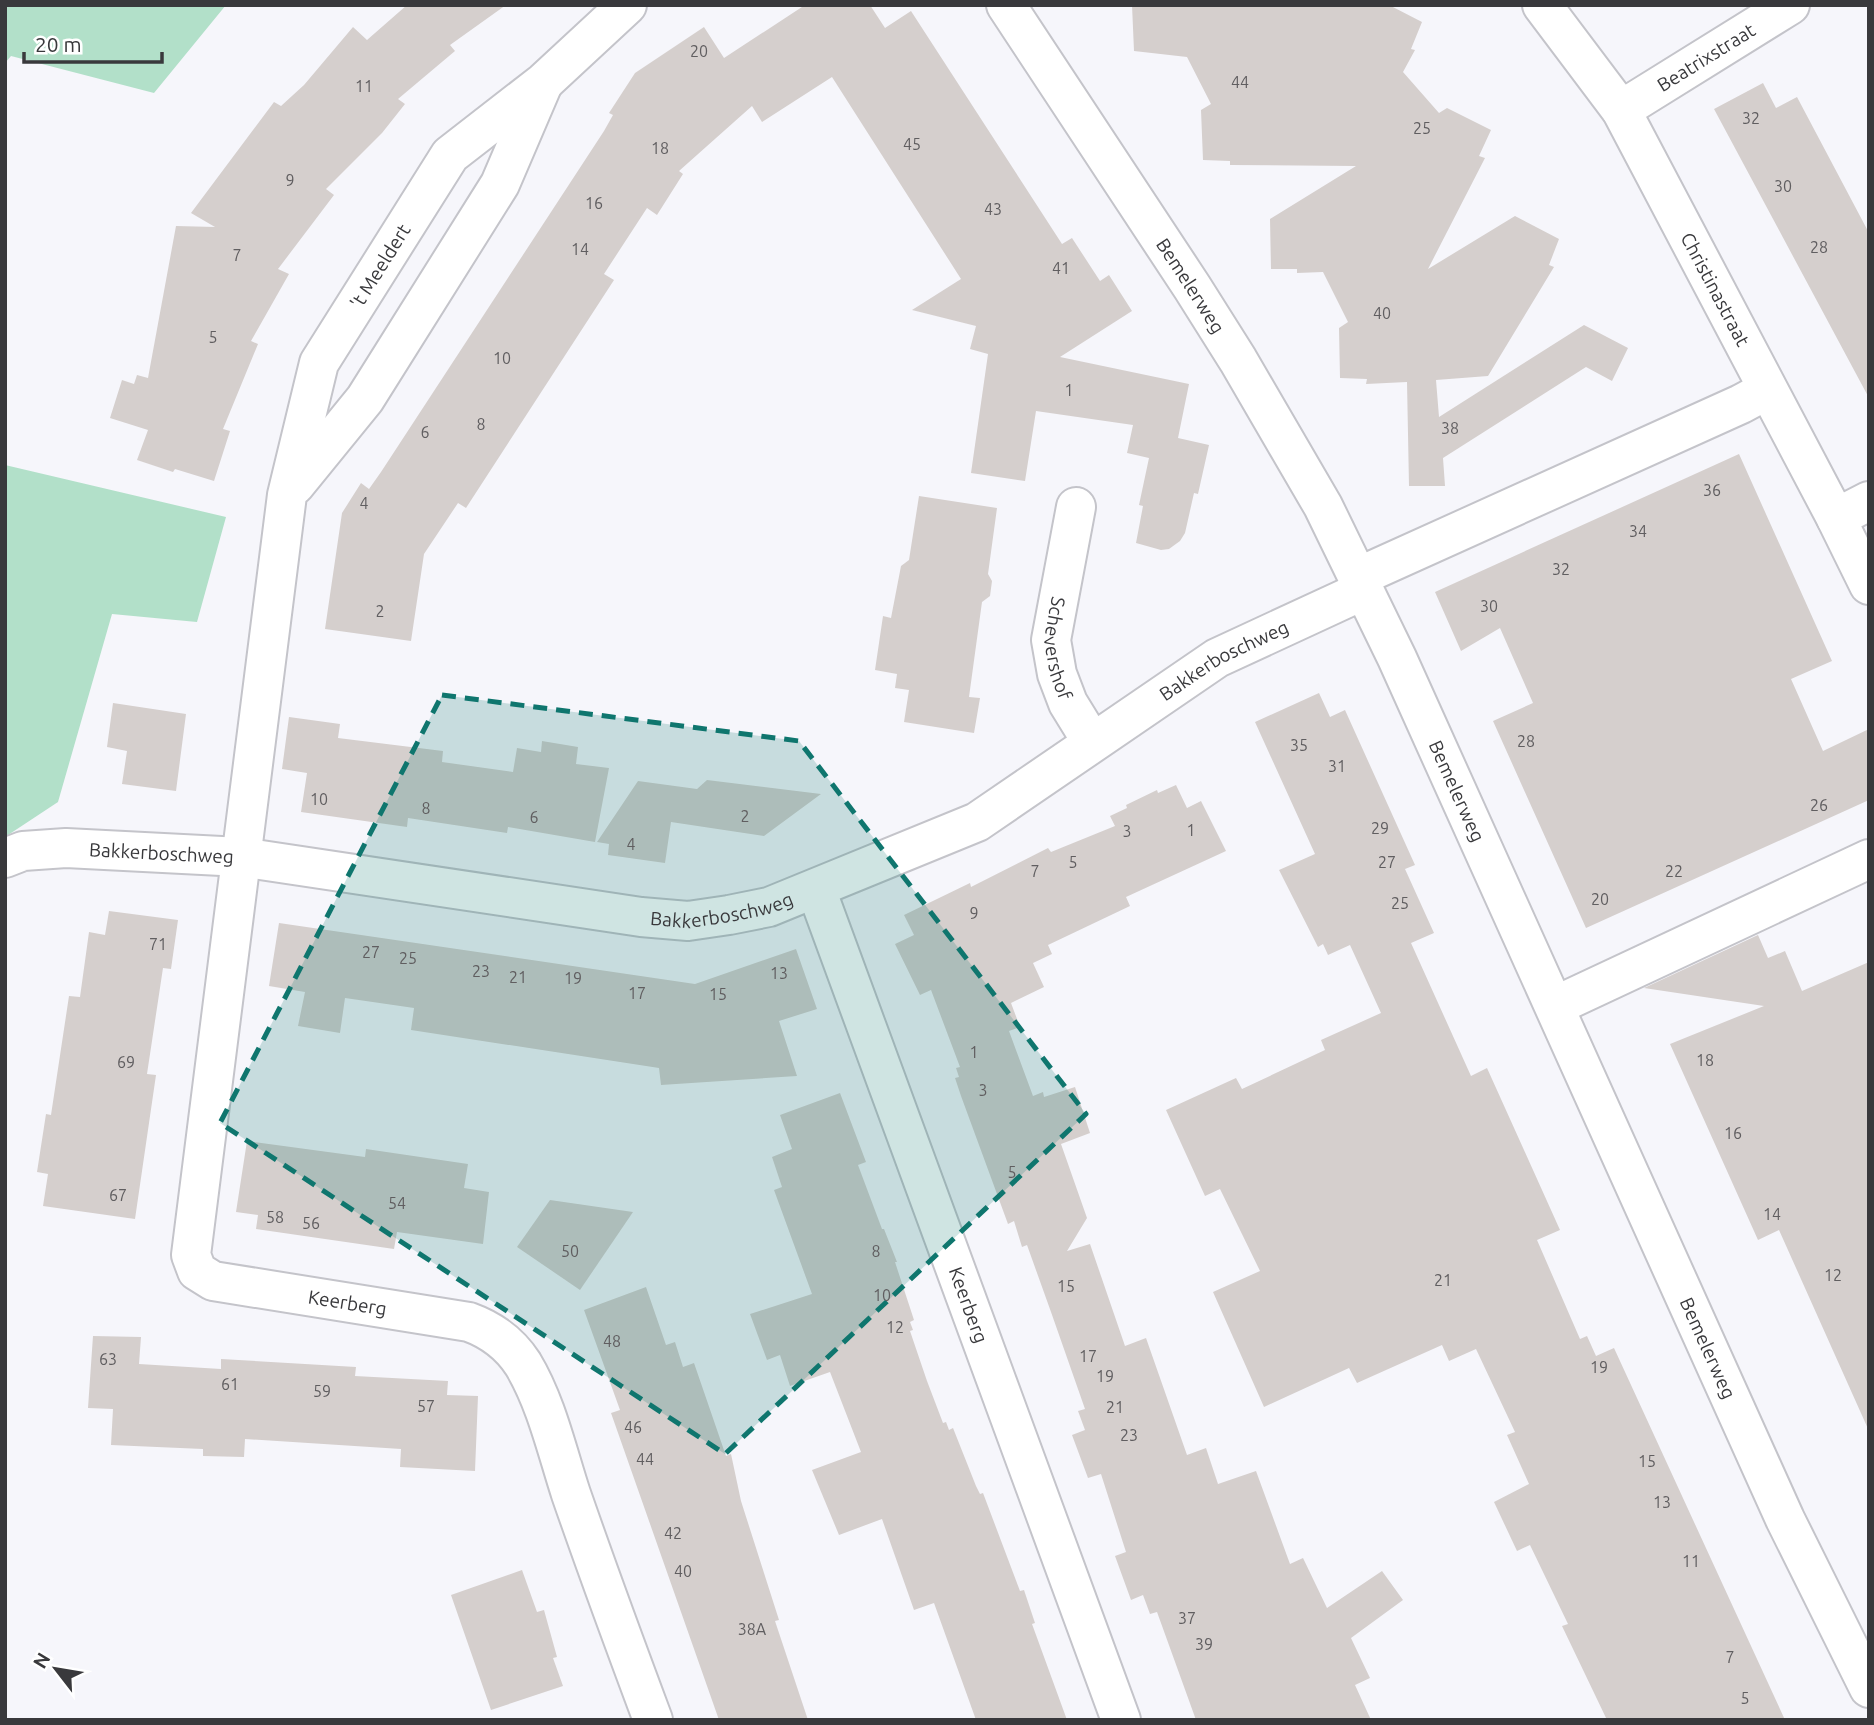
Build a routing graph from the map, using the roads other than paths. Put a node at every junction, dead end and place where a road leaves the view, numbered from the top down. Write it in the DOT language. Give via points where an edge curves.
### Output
graph roads {
  1 [pos="627,5"];
  2 [pos="1006,5"];
  3 [pos="1542,5"];
  4 [pos="1790,5"];
  5 [pos="544,82"];
  6 [pos="1622,110"];
  7 [pos="1767,390"];
  8 [pos="287,495"];
  9 [pos="1076,506"];
  10 [pos="1852,510"];
  11 [pos="1361,584"];
  12 [pos="1869,585"];
  13 [pos="1092,742"];
  14 [pos="241,857"];
  15 [pos="5,858"];
  16 [pos="1869,859"];
  17 [pos="816,889"];
  18 [pos="1555,1006"];
  19 [pos="1869,1688"];
  20 [pos="653,1720"];
  21 [pos="1121,1720"];
  1 -- 5 [label="street, 't Meeldert"];
  2 -- 11 [label="street, Bemelerweg" via="1238,360 1323,506"];
  3 -- 6 [label="street, Christinastraat"];
  4 -- 6 [label="street, Beatrixstraat"];
  5 -- 8 [label="street, 't Meeldert" via="500,184 365,399"];
  5 -- 8 [label="street, 't Meeldert" via="450,155 319,363"];
  6 -- 7 [label="street, Christinastraat"];
  7 -- 10 [label="street, Christinastraat"];
  7 -- 11 [label="street"];
  8 -- 14 [label="street, 't Meeldert"];
  9 -- 13 [label="street, Schevershof" via="1051,640 1056,674"];
  10 -- 12 [label="street, Christinastraat"];
  11 -- 13 [label="street, Bakkerboschweg" via="1217,658"];
  11 -- 18 [label="street, Bemelerweg"];
  13 -- 17 [label="street, Bakkerboschweg" via="977,821"];
  14 -- 15 [label="street, Bakkerboschweg" via="66,848 23,850"];
  14 -- 17 [label="street, Bakkerboschweg" via="688,921 769,907"];
  14 -- 20 [label="street, Keerberg" via="191,1255 197,1271 213,1281 469,1322 514,1351 540,1402"];
  16 -- 18 [label="street"];
  17 -- 21 [label="street, Keerberg"];
  18 -- 19 [label="street, Bemelerweg" via="1785,1519"];
}
